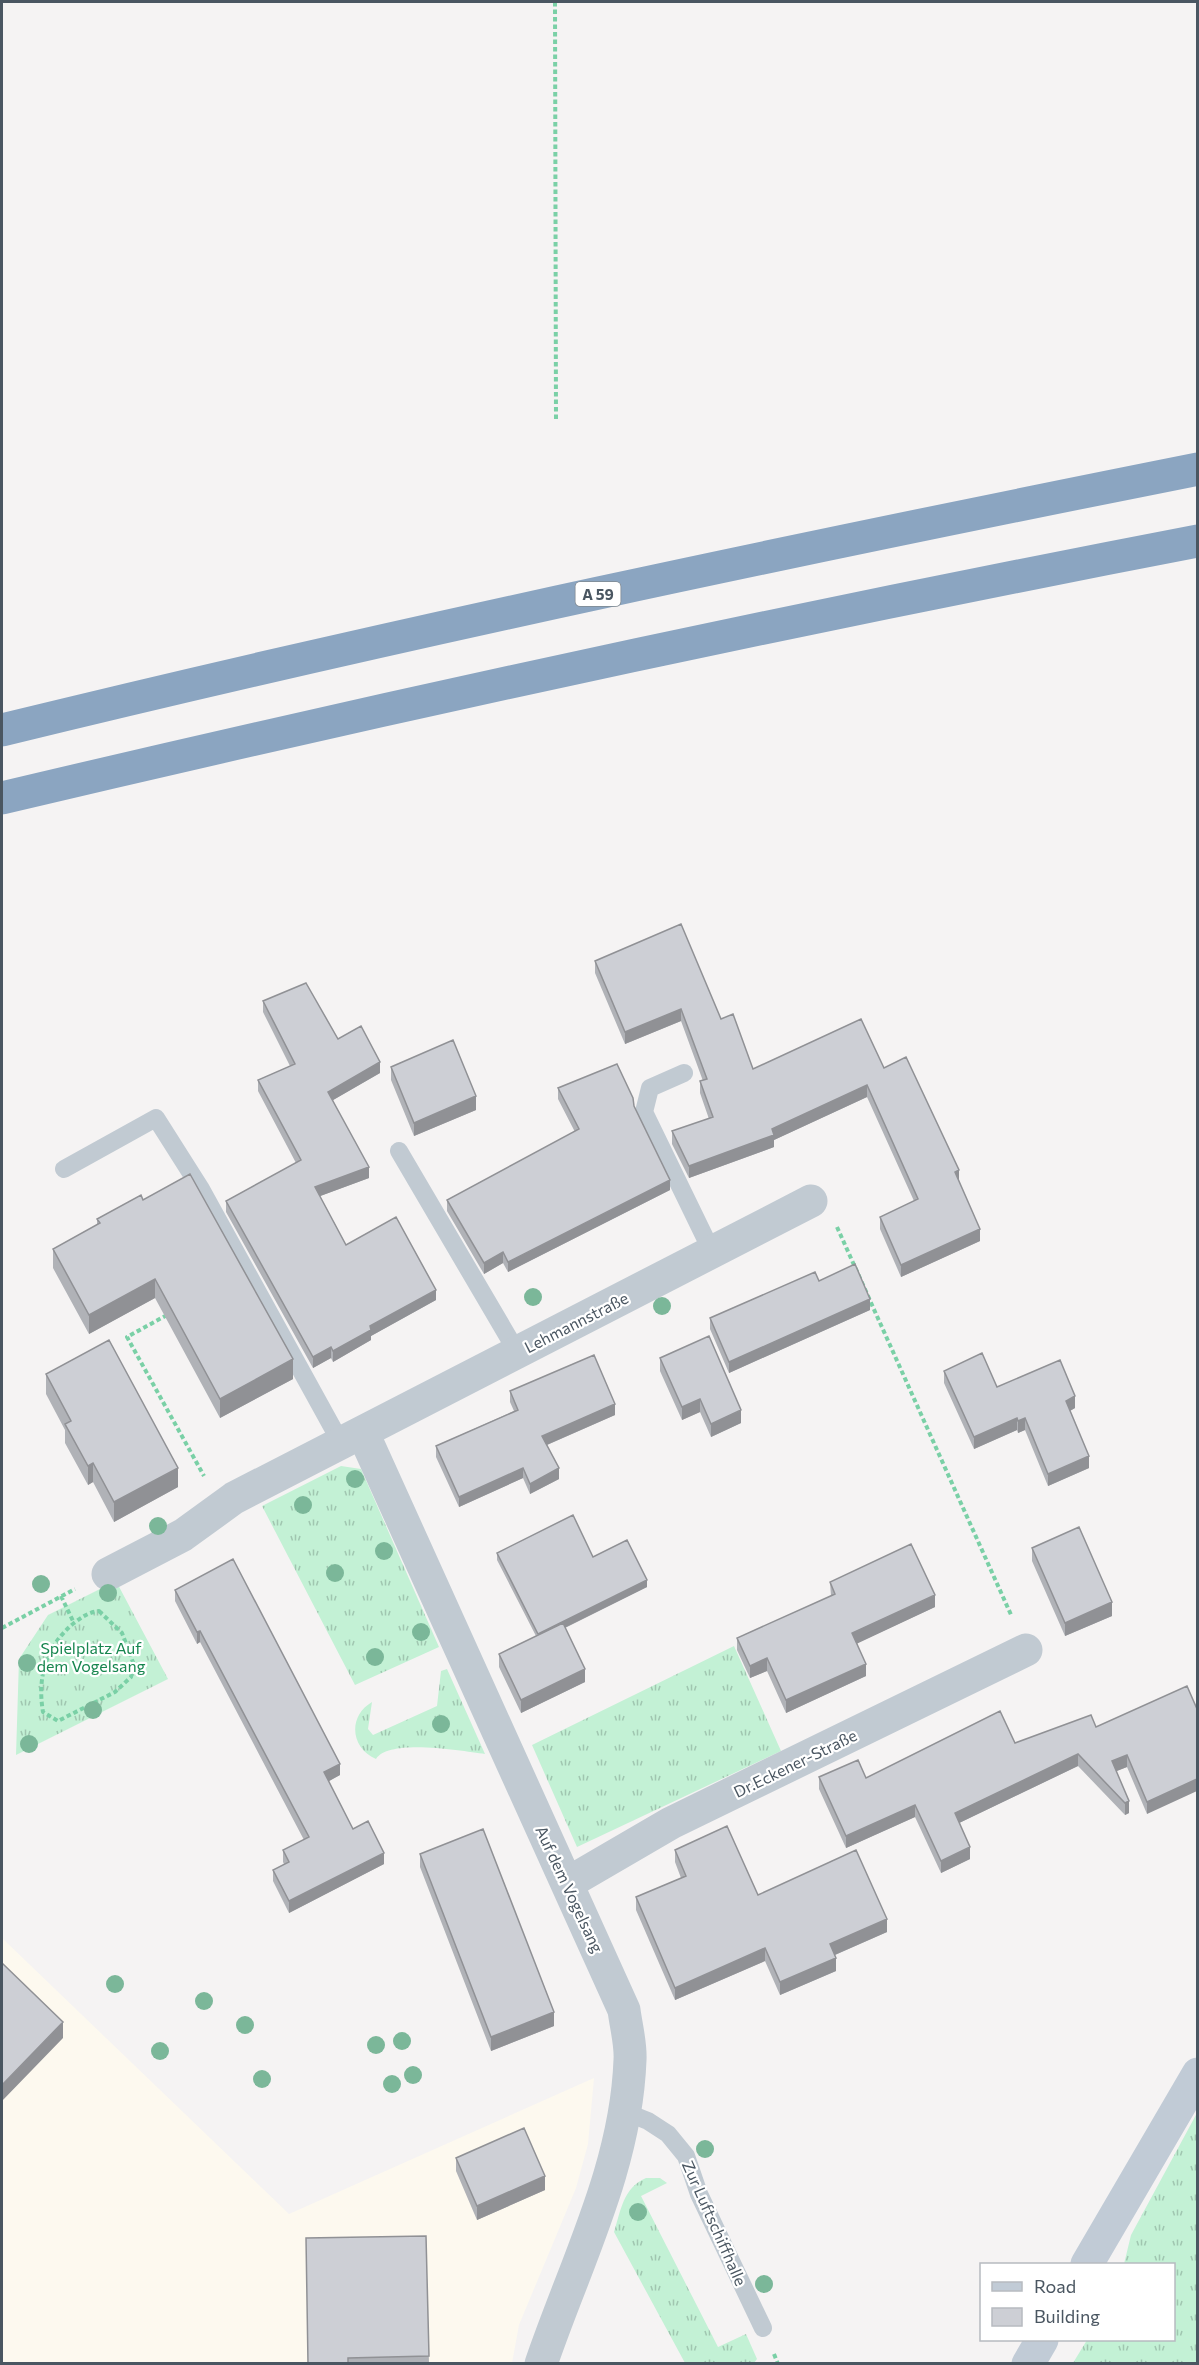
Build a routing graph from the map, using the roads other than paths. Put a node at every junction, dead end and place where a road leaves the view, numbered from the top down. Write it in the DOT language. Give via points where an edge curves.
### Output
graph roads {
  1 [pos="1197,469"];
  2 [pos="1197,541"];
  3 [pos="2,730"];
  4 [pos="2,798"];
  5 [pos="684,1073"];
  6 [pos="399,1151"];
  7 [pos="64,1169"];
  8 [pos="811,1201"];
  9 [pos="712,1252"];
  10 [pos="516,1352"];
  11 [pos="352,1438"];
  12 [pos="108,1574"];
  13 [pos="1026,1650"];
  14 [pos="568,1883"];
  15 [pos="1197,2074"];
  16 [pos="623,2111"];
  17 [pos="1088,2263"];
  18 [pos="763,2328"];
  19 [pos="1041,2341"];
  20 [pos="541,2364"];
  21 [pos="1028,2364"];
  1 -- 3 [label="highway, A 59" via="921,524 271,665"];
  2 -- 4 [label="highway" via="950,589 300,728"];
  5 -- 9 [label="lane" via="650,1088 644,1112"];
  6 -- 10 [label="lane"];
  7 -- 11 [label="lane" via="156,1118"];
  8 -- 9 [label="street, Lehmannstraße"];
  9 -- 10 [label="street, Lehmannstraße"];
  10 -- 11 [label="street, Lehmannstraße"];
  11 -- 12 [label="street, Lehmannstraße" via="221,1507 183,1535"];
  11 -- 14 [label="street, Auf dem Vogelsang"];
  13 -- 14 [label="street, Dr.Eckener-Straße" via="671,1823"];
  14 -- 16 [label="street, Auf dem Vogelsang" via="624,2010 630,2059"];
  15 -- 17 [label="main road"];
  16 -- 18 [label="lane, Zur Luftschiffhalle" via="668,2134 686,2156 699,2194"];
  16 -- 20 [label="street, Auf dem Vogelsang" via="599,2214"];
  19 -- 21 [label="main road"];
}
